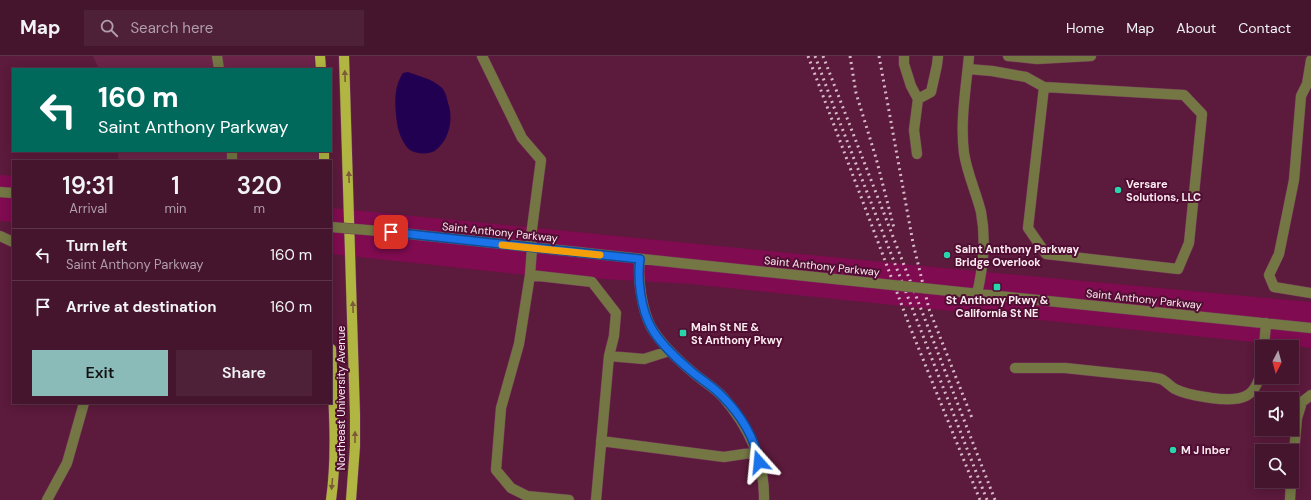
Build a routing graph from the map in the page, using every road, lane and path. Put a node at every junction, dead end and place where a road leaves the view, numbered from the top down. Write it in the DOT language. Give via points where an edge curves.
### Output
graph roads {
  1 [pos="217,56"];
  2 [pos="320,56"];
  3 [pos="344,56"];
  4 [pos="482,56"];
  5 [pos="904,56"];
  6 [pos="938,56"];
  7 [pos="969,56"];
  8 [pos="1008,56"];
  9 [pos="1091,56"];
  10 [pos="1311,60"];
  11 [pos="219,68"];
  12 [pos="321,68"];
  13 [pos="968,69"];
  14 [pos="1044,87"];
  15 [pos="918,99"];
  16 [pos="917,154"];
  17 [pos="0,192"];
  18 [pos="12,193"];
  19 [pos="332,227"];
  20 [pos="0,236"];
  21 [pos="12,242"];
  22 [pos="532,248"];
  23 [pos="640,259"];
  24 [pos="530,275"];
  25 [pos="1311,293"];
  26 [pos="978,294"];
  27 [pos="1266,323"];
  28 [pos="1311,328"];
  29 [pos="1265,340"];
  30 [pos="669,350"];
  31 [pos="609,356"];
  32 [pos="1015,368"];
  33 [pos="332,370"];
  34 [pos="1258,384"];
  35 [pos="1311,395"];
  36 [pos="84,404"];
  37 [pos="601,441"];
  38 [pos="1295,444"];
  39 [pos="757,452"];
  40 [pos="1291,488"];
  41 [pos="46,500"];
  42 [pos="331,500"];
  43 [pos="351,500"];
  44 [pos="569,500"];
  45 [pos="596,500"];
  46 [pos="764,500"];
  47 [pos="1290,500"];
  1 -- 11 [label="street"];
  2 -- 12 [label="main road"];
  43 -- 3 [label="main road, Northeast University Avenue, one-way" via="355,446 355,387"];
  4 -- 22 [label="street" via="522,138 541,160"];
  5 -- 15 [label="street" via="911,86"];
  6 -- 15 [label="street" via="931,92"];
  7 -- 13 [label="street"];
  8 -- 9 [label="street" via="1037,59"];
  10 -- 25 [label="street" via="1307,84 1301,96 1294,180 1279,254 1269,275 1274,287"];
  13 -- 14 [label="street" via="1026,77"];
  13 -- 26 [label="street" via="962,138 964,155 981,212 983,249"];
  14 -- 14 [label="street" via="1028,228 1046,254 1178,269 1189,243 1202,114 1184,95"];
  15 -- 16 [label="street" via="914,130"];
  17 -- 18 [label="street"];
  19 -- 22 [label="street, Saint Anthony Parkway, bridge"];
  20 -- 21 [label="street"];
  22 -- 23 [label="street, Saint Anthony Parkway"];
  22 -- 24 [label="street"];
  23 -- 26 [label="street, Saint Anthony Parkway, bridge"];
  23 -- 30 [label="street" via="638,269 641,298 651,327"];
  24 -- 31 [label="street" via="592,282 616,313"];
  24 -- 44 [label="street" via="519,344 500,408 496,470 511,488 528,496"];
  26 -- 27 [label="street, Saint Anthony Parkway"];
  27 -- 28 [label="street, Saint Anthony Parkway"];
  27 -- 29 [label="street"];
  30 -- 31 [label="street" via="644,359"];
  30 -- 39 [label="street" via="690,371 722,396 744,425"];
  31 -- 37 [label="street"];
  32 -- 34 [label="street" via="1065,368 1151,377 1163,380 1175,389 1190,395 1234,400 1244,398"];
  33 -- 42 [label="main road, Northeast University Avenue, one-way" via="335,435"];
  35 -- 38 [label="street" via="1302,402 1297,418"];
  36 -- 41 [label="street" via="67,463"];
  37 -- 39 [label="street" via="724,456"];
  37 -- 45 [label="street"];
  39 -- 46 [label="street"];
  40 -- 47 [label="street"];
}
